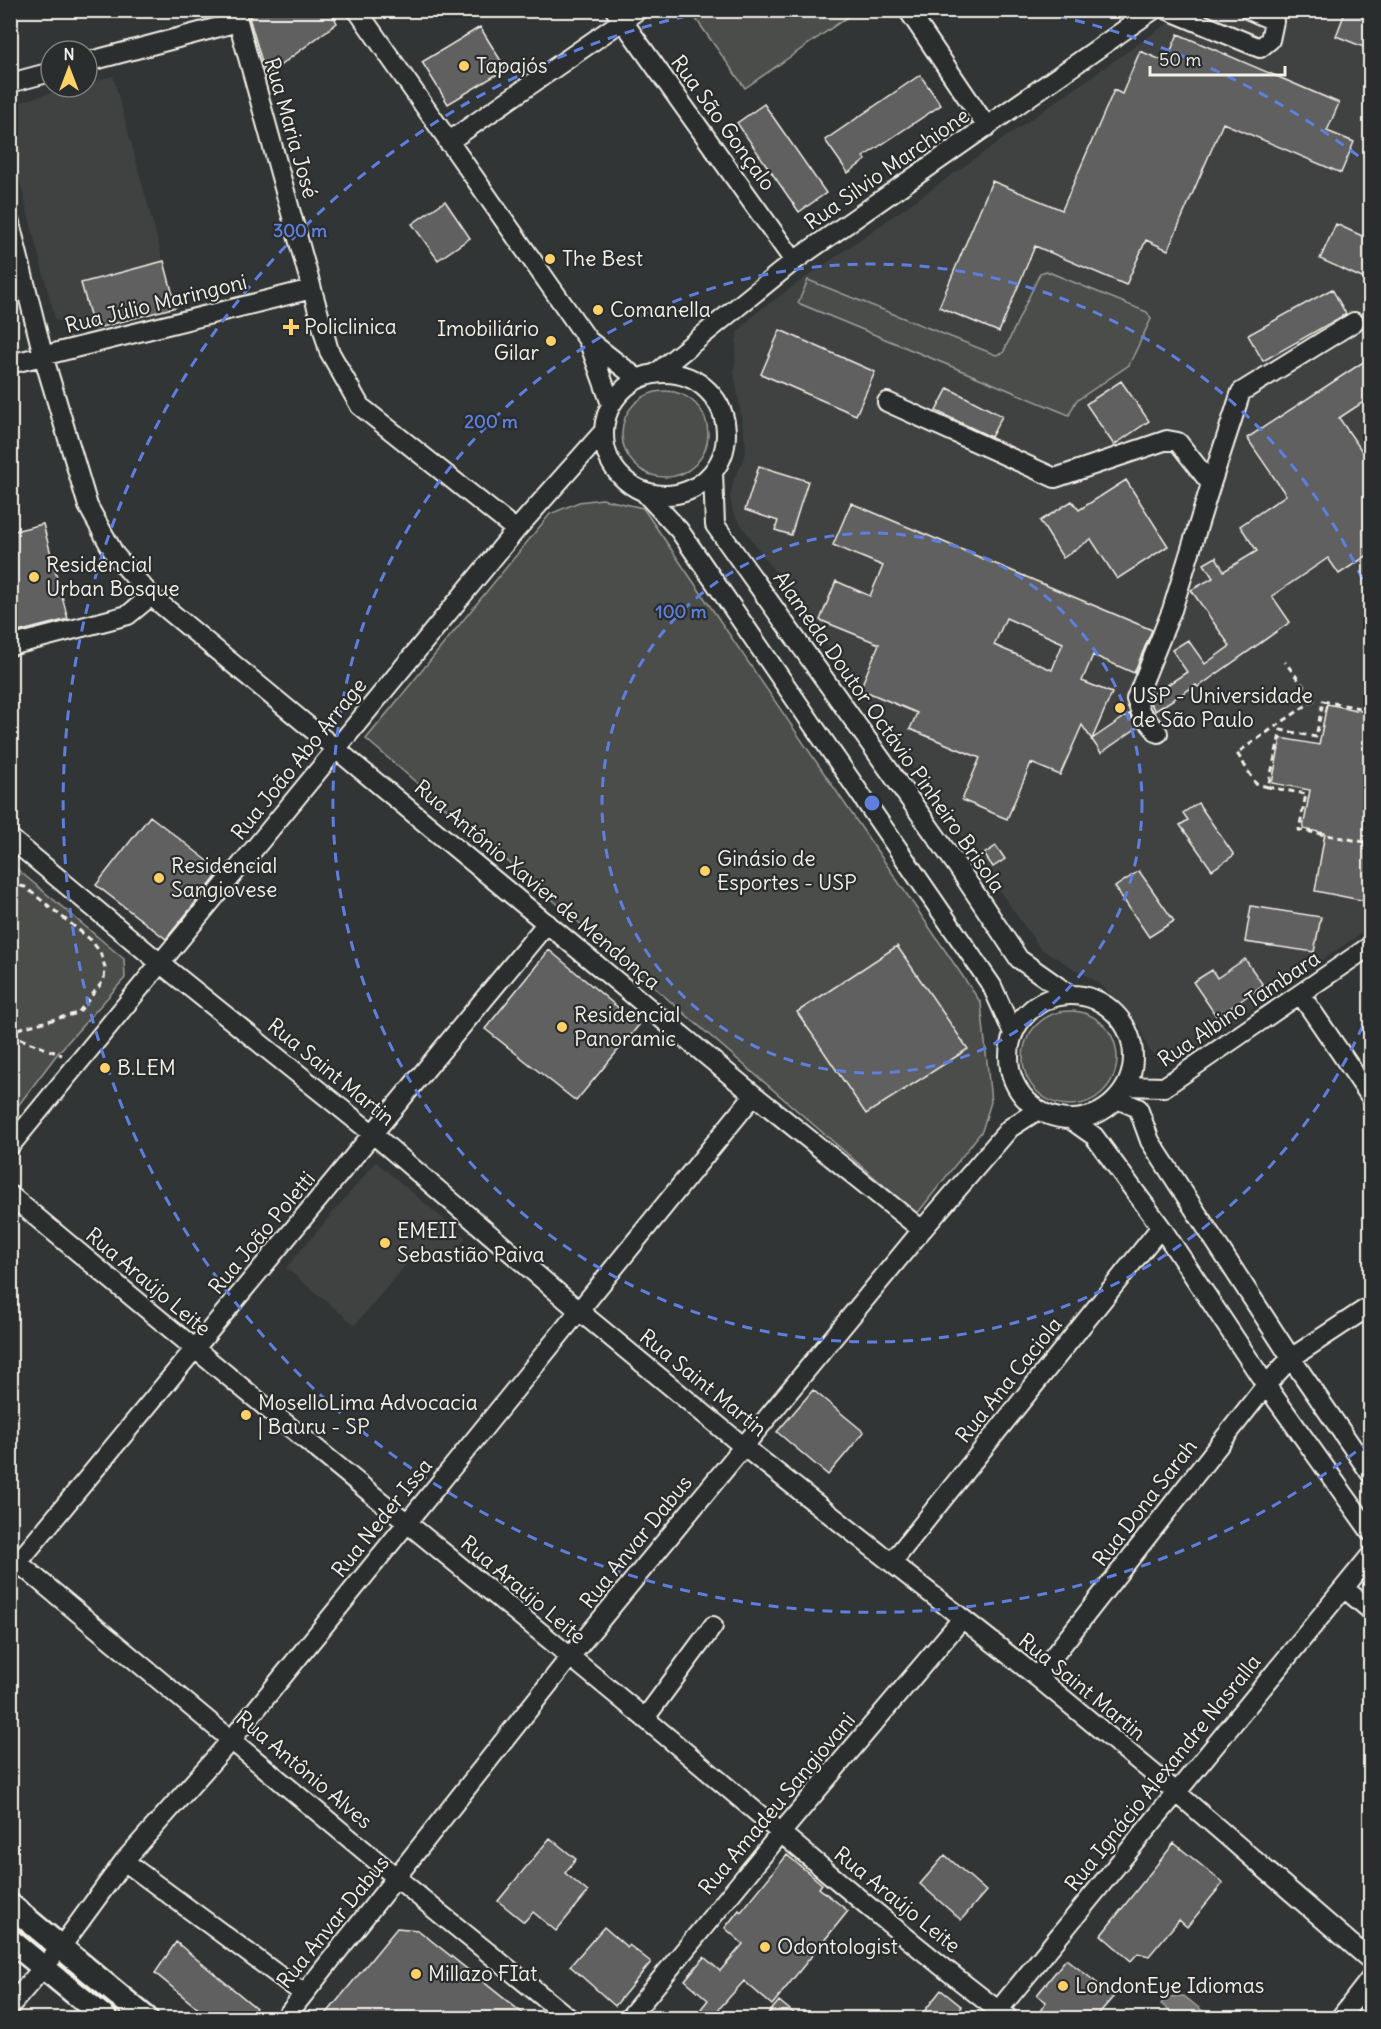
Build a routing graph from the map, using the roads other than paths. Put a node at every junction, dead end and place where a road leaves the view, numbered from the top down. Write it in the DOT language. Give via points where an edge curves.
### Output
graph roads {
  1 [pos="357,10"];
  2 [pos="638,10"];
  3 [pos="909,10"];
  4 [pos="1153,10"];
  5 [pos="1168,10"];
  6 [pos="1249,10"];
  7 [pos="236,16"];
  8 [pos="618,16"];
  9 [pos="1276,16"];
  10 [pos="99,58"];
  11 [pos="39,75"];
  12 [pos="10,82"];
  13 [pos="987,127"];
  14 [pos="448,142"];
  15 [pos="10,223"];
  16 [pos="794,261"];
  17 [pos="312,289"];
  18 [pos="1354,322"];
  19 [pos="588,340"];
  20 [pos="43,356"];
  21 [pos="10,364"];
  22 [pos="647,376"];
  23 [pos="887,402"];
  24 [pos="611,404"];
  25 [pos="603,432"];
  26 [pos="712,472"];
  27 [pos="1211,484"];
  28 [pos="644,492"];
  29 [pos="516,530"];
  30 [pos="151,596"];
  31 [pos="10,646"];
  32 [pos="1158,732"];
  33 [pos="337,748"];
  34 [pos="10,838"];
  35 [pos="547,923"];
  36 [pos="1371,946"];
  37 [pos="160,963"];
  38 [pos="1070,995"];
  39 [pos="1301,995"];
  40 [pos="1013,1034"];
  41 [pos="1121,1093"];
  42 [pos="754,1095"];
  43 [pos="1371,1096"];
  44 [pos="1038,1110"];
  45 [pos="1070,1119"];
  46 [pos="373,1134"];
  47 [pos="10,1146"];
  48 [pos="10,1196"];
  49 [pos="1161,1227"];
  50 [pos="922,1230"];
  51 [pos="1371,1306"];
  52 [pos="578,1310"];
  53 [pos="194,1350"];
  54 [pos="1291,1358"];
  55 [pos="1266,1385"];
  56 [pos="743,1446"];
  57 [pos="1371,1473"];
  58 [pos="408,1523"];
  59 [pos="1371,1531"];
  60 [pos="1371,1556"];
  61 [pos="893,1561"];
  62 [pos="13,1564"];
  63 [pos="1344,1588"];
  64 [pos="1371,1610"];
  65 [pos="961,1620"];
  66 [pos="713,1626"];
  67 [pos="570,1658"];
  68 [pos="1037,1677"];
  69 [pos="645,1718"];
  70 [pos="232,1739"];
  71 [pos="1176,1792"];
  72 [pos="780,1834"];
  73 [pos="124,1860"];
  74 [pos="398,1877"];
  75 [pos="10,1905"];
  76 [pos="10,1940"];
  77 [pos="61,1947"];
  78 [pos="1371,1960"];
  79 [pos="44,1968"];
  80 [pos="1371,1979"];
  81 [pos="304,1994"];
  82 [pos="10,2006"];
  83 [pos="999,2016"];
  84 [pos="105,2019"];
  85 [pos="146,2019"];
  86 [pos="285,2019"];
  87 [pos="569,2019"];
  88 [pos="629,2019"];
  89 [pos="1340,2019"];
  1 -- 14 [label="street"];
  2 -- 8 [label="street"];
  3 -- 13 [label="street"];
  4 -- 13 [label="street, Rua Silvio Marchione"];
  5 -- 9 [label="street" via="1260,48 1270,40"];
  6 -- 9 [label="street"];
  7 -- 10 [label="street"];
  7 -- 17 [label="street, Rua Maria José"];
  8 -- 14 [label="street"];
  8 -- 16 [label="street, Rua São Gonçalo"];
  11 -- 12 [label="street"];
  13 -- 16 [label="street, Rua Silvio Marchione"];
  14 -- 19 [label="street"];
  15 -- 20 [label="street, Rua Antônio Xavier de Mendonça"];
  16 -- 22 [label="street, Rua Silvio Marchione"];
  17 -- 20 [label="street, Rua Júlio Maringoni"];
  17 -- 29 [label="street, Rua Maria José" via="329,351 360,406"];
  18 -- 27 [label="street" via="1241,392"];
  19 -- 22 [label="street"];
  19 -- 24 [label="street"];
  20 -- 21 [label="street, Rua Júlio Maringoni"];
  20 -- 30 [label="street, Rua Antônio Xavier de Mendonça" via="88,506 115,555"];
  22 -- 24 [label="street" via="623,389"];
  22 -- 26 [label="street, Alameda Doutor Octávio Pinheiro Brisola" via="676,374 696,381 712,395 722,413 726,433 723,454"];
  23 -- 27 [label="street" via="1055,478 1167,440 1178,442"];
  24 -- 25 [label="street"];
  25 -- 28 [label="street" via="614,469 627,483"];
  25 -- 29 [label="street, Rua João Abo Arrage"];
  26 -- 28 [label="street, Alameda Doutor Octávio Pinheiro Brisola" via="699,485 681,493"];
  26 -- 38 [label="street, Alameda Doutor Octávio Pinheiro Brisola" via="714,525 1019,958"];
  27 -- 32 [label="street" via="1172,610 1136,699"];
  28 -- 40 [label="street" via="679,530 992,986"];
  29 -- 33 [label="street, Rua João Abo Arrage"];
  30 -- 31 [label="street" via="128,615"];
  30 -- 33 [label="street, Rua Antônio Xavier de Mendonça"];
  33 -- 35 [label="street, Rua Antônio Xavier de Mendonça"];
  33 -- 37 [label="street, Rua João Abo Arrage"];
  34 -- 37 [label="street, Rua Saint Martin"];
  35 -- 42 [label="street, Rua Antônio Xavier de Mendonça"];
  35 -- 46 [label="street, Rua João Poletti"];
  36 -- 39 [label="street, Rua Albino Tambara"];
  37 -- 46 [label="street, Rua Saint Martin"];
  37 -- 47 [label="street, Rua João Abo Arrage"];
  38 -- 40 [label="street" via="1033,1008"];
  38 -- 41 [label="street, Alameda Doutor Octávio Pinheiro Brisola" via="1091,999 1110,1009 1124,1025 1132,1045 1132,1066"];
  39 -- 41 [label="street, Rua Albino Tambara" via="1164,1087"];
  39 -- 43 [label="street"];
  40 -- 44 [label="street" via="1009,1053 1012,1079"];
  41 -- 45 [label="street" via="1103,1110"];
  41 -- 54 [label="street" via="1138,1108 1150,1141"];
  42 -- 50 [label="street, Rua Antônio Xavier de Mendonça"];
  42 -- 52 [label="street, Rua Neder Issa"];
  44 -- 45 [label="street"];
  44 -- 50 [label="street, Rua Anvar Dabus" via="1010,1128"];
  45 -- 49 [label="street" via="1094,1137"];
  46 -- 52 [label="street, Rua Saint Martin"];
  46 -- 53 [label="street, Rua João Poletti"];
  48 -- 53 [label="street, Rua Araújo Leite"];
  49 -- 55 [label="street"];
  49 -- 61 [label="street, Rua Ana Caciola"];
  50 -- 56 [label="street, Rua Anvar Dabus"];
  51 -- 54 [label="street, Rua Dona Sarah"];
  52 -- 56 [label="street, Rua Saint Martin"];
  52 -- 58 [label="street, Rua Neder Issa"];
  53 -- 58 [label="street, Rua Araújo Leite"];
  53 -- 62 [label="street, Rua João Poletti"];
  54 -- 55 [label="street, Rua Dona Sarah"];
  54 -- 57 [label="street"];
  55 -- 59 [label="street"];
  55 -- 68 [label="street, Rua Dona Sarah"];
  56 -- 61 [label="street, Rua Saint Martin"];
  56 -- 67 [label="street, Rua Anvar Dabus"];
  58 -- 67 [label="street, Rua Araújo Leite"];
  58 -- 70 [label="street, Rua Neder Issa"];
  60 -- 63 [label="street, Rua Ignácio Alexandre Nasralla"];
  61 -- 65 [label="street, Rua Saint Martin"];
  62 -- 70 [label="street, Rua Antônio Alves"];
  63 -- 64 [label="street"];
  63 -- 71 [label="street, Rua Ignácio Alexandre Nasralla"];
  65 -- 68 [label="street, Rua Saint Martin"];
  65 -- 72 [label="street, Rua Amadeu Sangiovani"];
  66 -- 69 [label="street"];
  67 -- 69 [label="street, Rua Araújo Leite"];
  67 -- 74 [label="street, Rua Anvar Dabus"];
  68 -- 71 [label="street, Rua Saint Martin"];
  69 -- 72 [label="street, Rua Araújo Leite"];
  70 -- 73 [label="street, Rua Neder Issa"];
  70 -- 74 [label="street, Rua Antônio Alves"];
  71 -- 78 [label="street, Rua Saint Martin"];
  71 -- 83 [label="street, Rua Ignácio Alexandre Nasralla"];
  72 -- 83 [label="street, Rua Araújo Leite"];
  72 -- 88 [label="street, Rua Amadeu Sangiovani"];
  73 -- 77 [label="street, Rua Neder Issa"];
  73 -- 81 [label="street"];
  74 -- 81 [label="street, Rua Anvar Dabus"];
  74 -- 87 [label="street, Rua Antônio Alves"];
  75 -- 77 [label="main road"];
  76 -- 79 [label="main road"];
  77 -- 79 [label="street, Rua Neder Issa"];
  77 -- 85 [label="main road"];
  79 -- 82 [label="street, Rua Neder Issa"];
  79 -- 84 [label="main road"];
  80 -- 89 [label="street"];
  81 -- 86 [label="street, Rua Anvar Dabus"];
}
